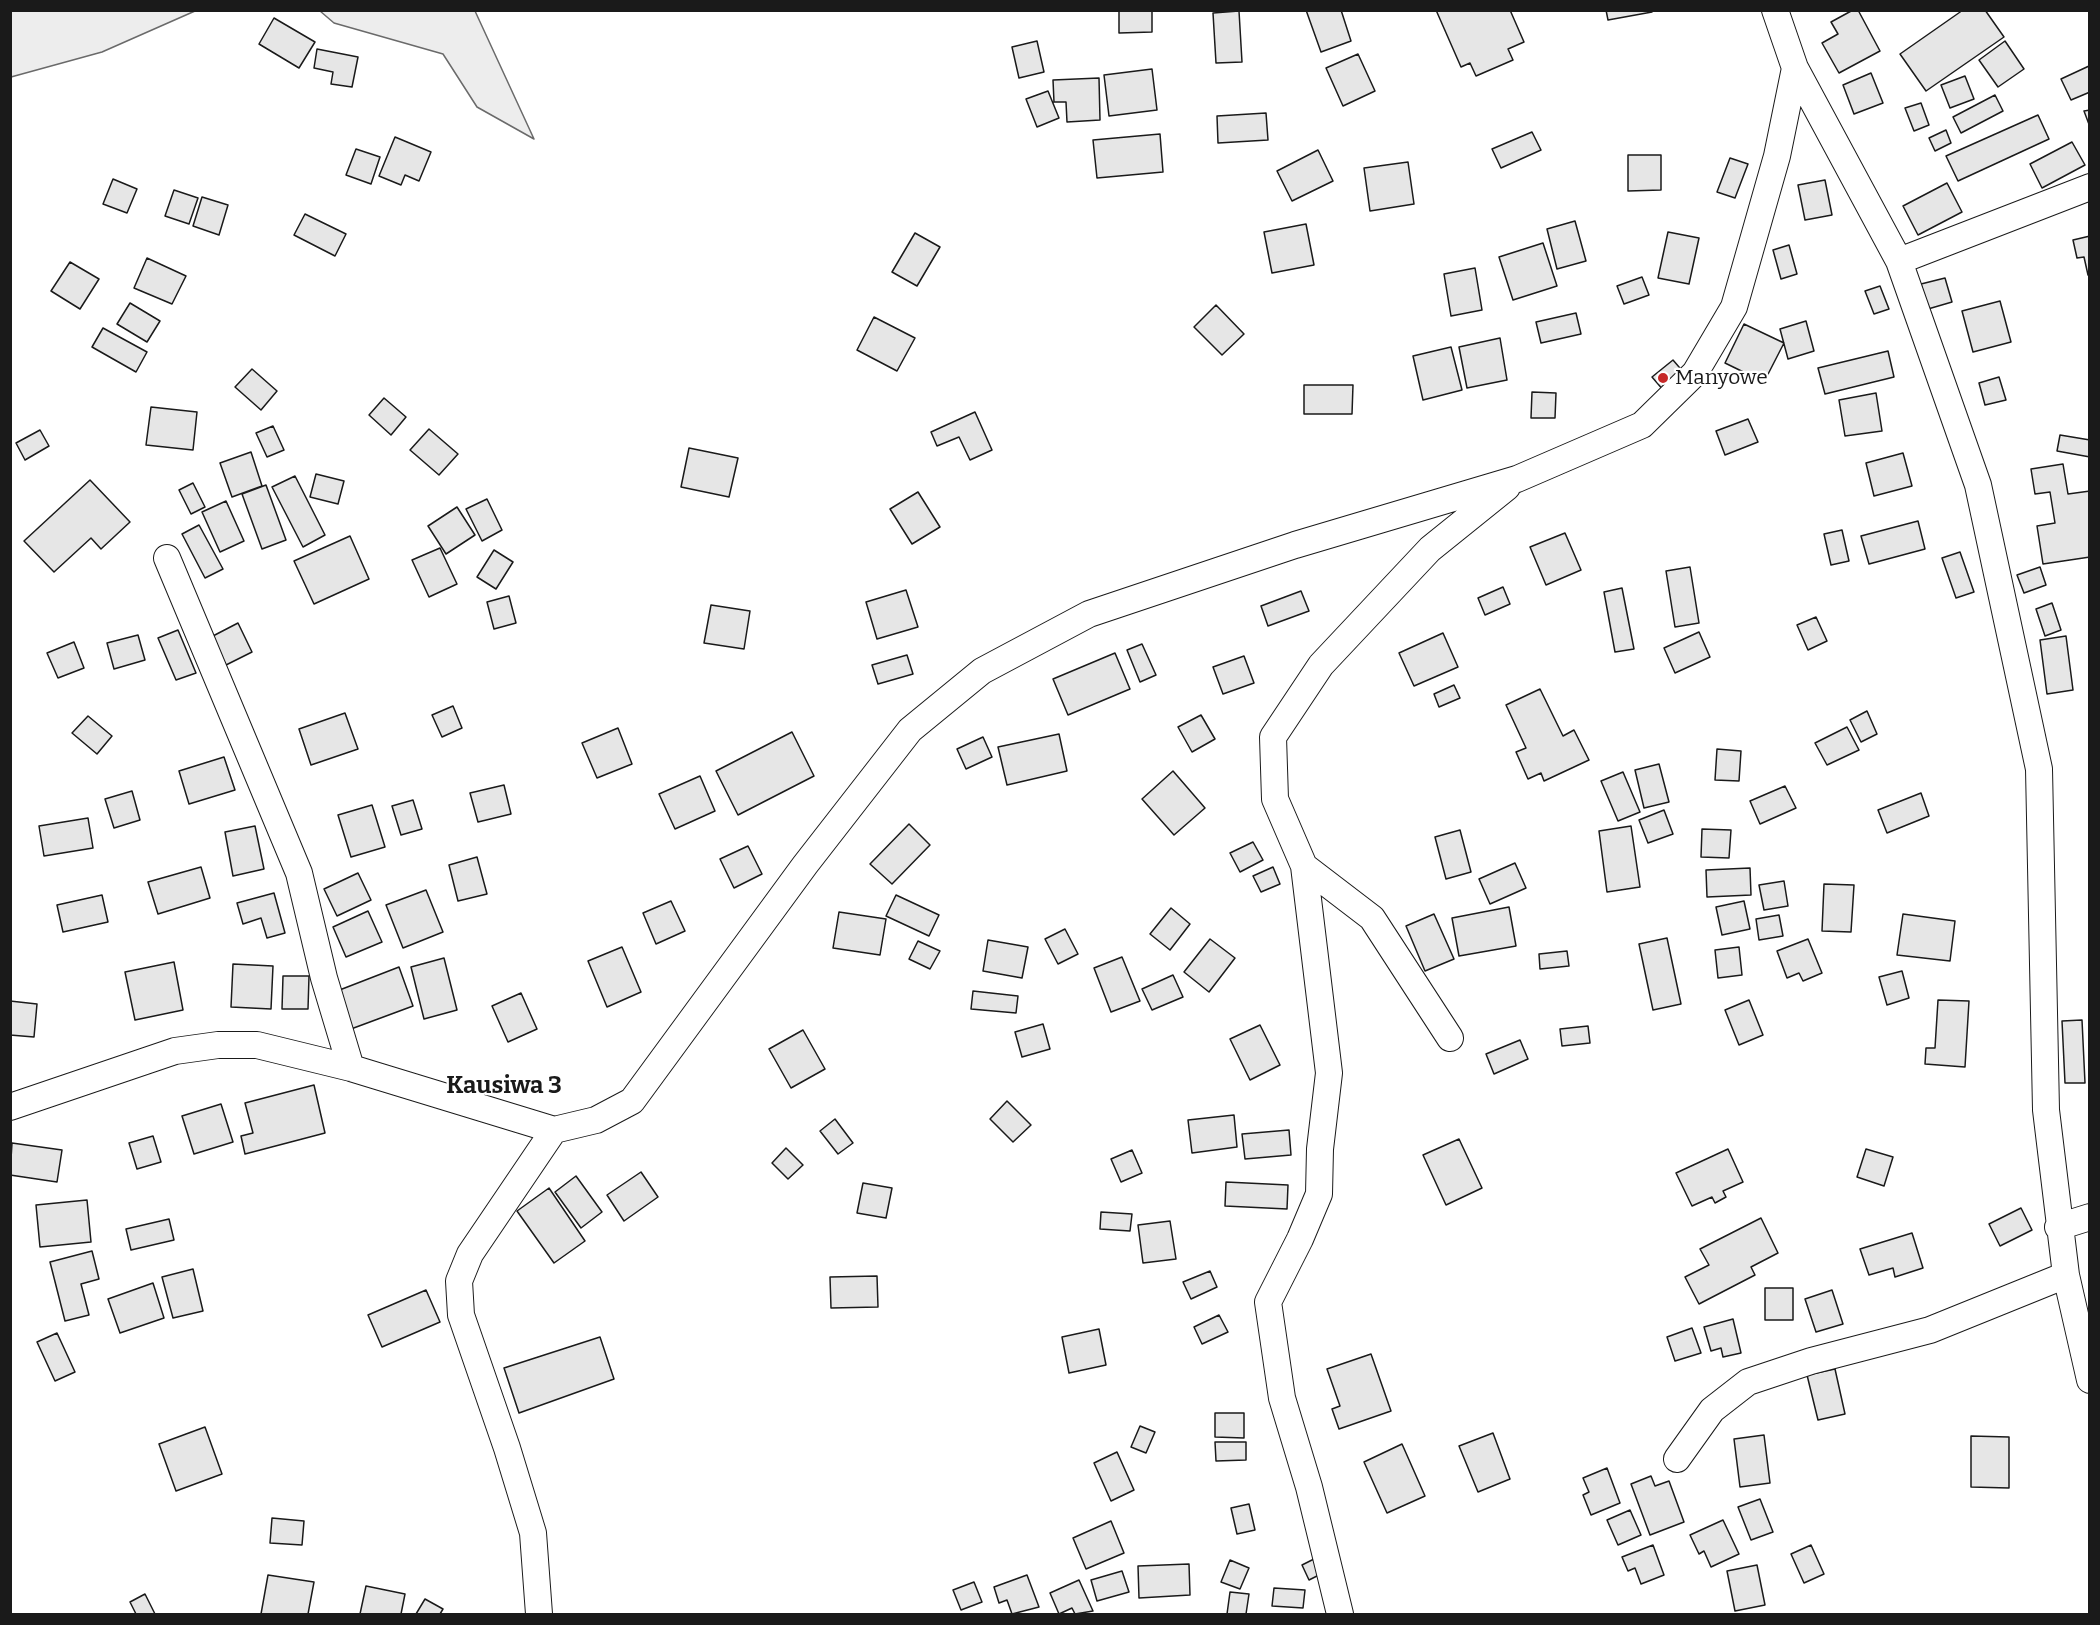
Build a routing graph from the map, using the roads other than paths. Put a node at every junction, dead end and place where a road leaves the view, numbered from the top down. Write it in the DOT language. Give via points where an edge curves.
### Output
graph roads {
  1 [pos="1775,10"];
  2 [pos="1795,68"];
  3 [pos="2090,187"];
  4 [pos="1899,261"];
  5 [pos="1517,479"];
  6 [pos="168,558"];
  7 [pos="1304,866"];
  8 [pos="1450,1038"];
  9 [pos="351,1068"];
  10 [pos="10,1107"];
  11 [pos="554,1130"];
  12 [pos="2090,1217"];
  13 [pos="2058,1227"];
  14 [pos="2066,1275"];
  15 [pos="2090,1380"];
  16 [pos="1677,1459"];
  17 [pos="539,1614"];
  18 [pos="1340,1614"];
  1 -- 2 [label="street"];
  2 -- 4 [label="street"];
  2 -- 5 [label="street" via="1778,156 1734,307 1695,373 1642,425"];
  3 -- 4 [label="street"];
  4 -- 13 [label="street" via="1978,485 2038,769 2046,1110"];
  5 -- 7 [label="street" via="1430,549 1321,665 1273,738 1275,799"];
  5 -- 11 [label="street" via="1295,545 1089,614 982,671 910,730 805,865 632,1101 596,1120"];
  6 -- 9 [label="street" via="299,873"];
  7 -- 8 [label="street" via="1372,918"];
  7 -- 18 [label="street" via="1329,1072 1318,1194 1268,1302 1282,1398"];
  9 -- 10 [label="street" via="257,1045 218,1045 175,1051"];
  9 -- 11 [label="street"];
  11 -- 17 [label="street" via="470,1254 459,1281 461,1315 533,1533"];
  12 -- 13 [label="street"];
  13 -- 14 [label="street"];
  14 -- 15 [label="street"];
  14 -- 16 [label="street" via="1930,1330 1811,1360 1748,1382 1712,1410"];
}
